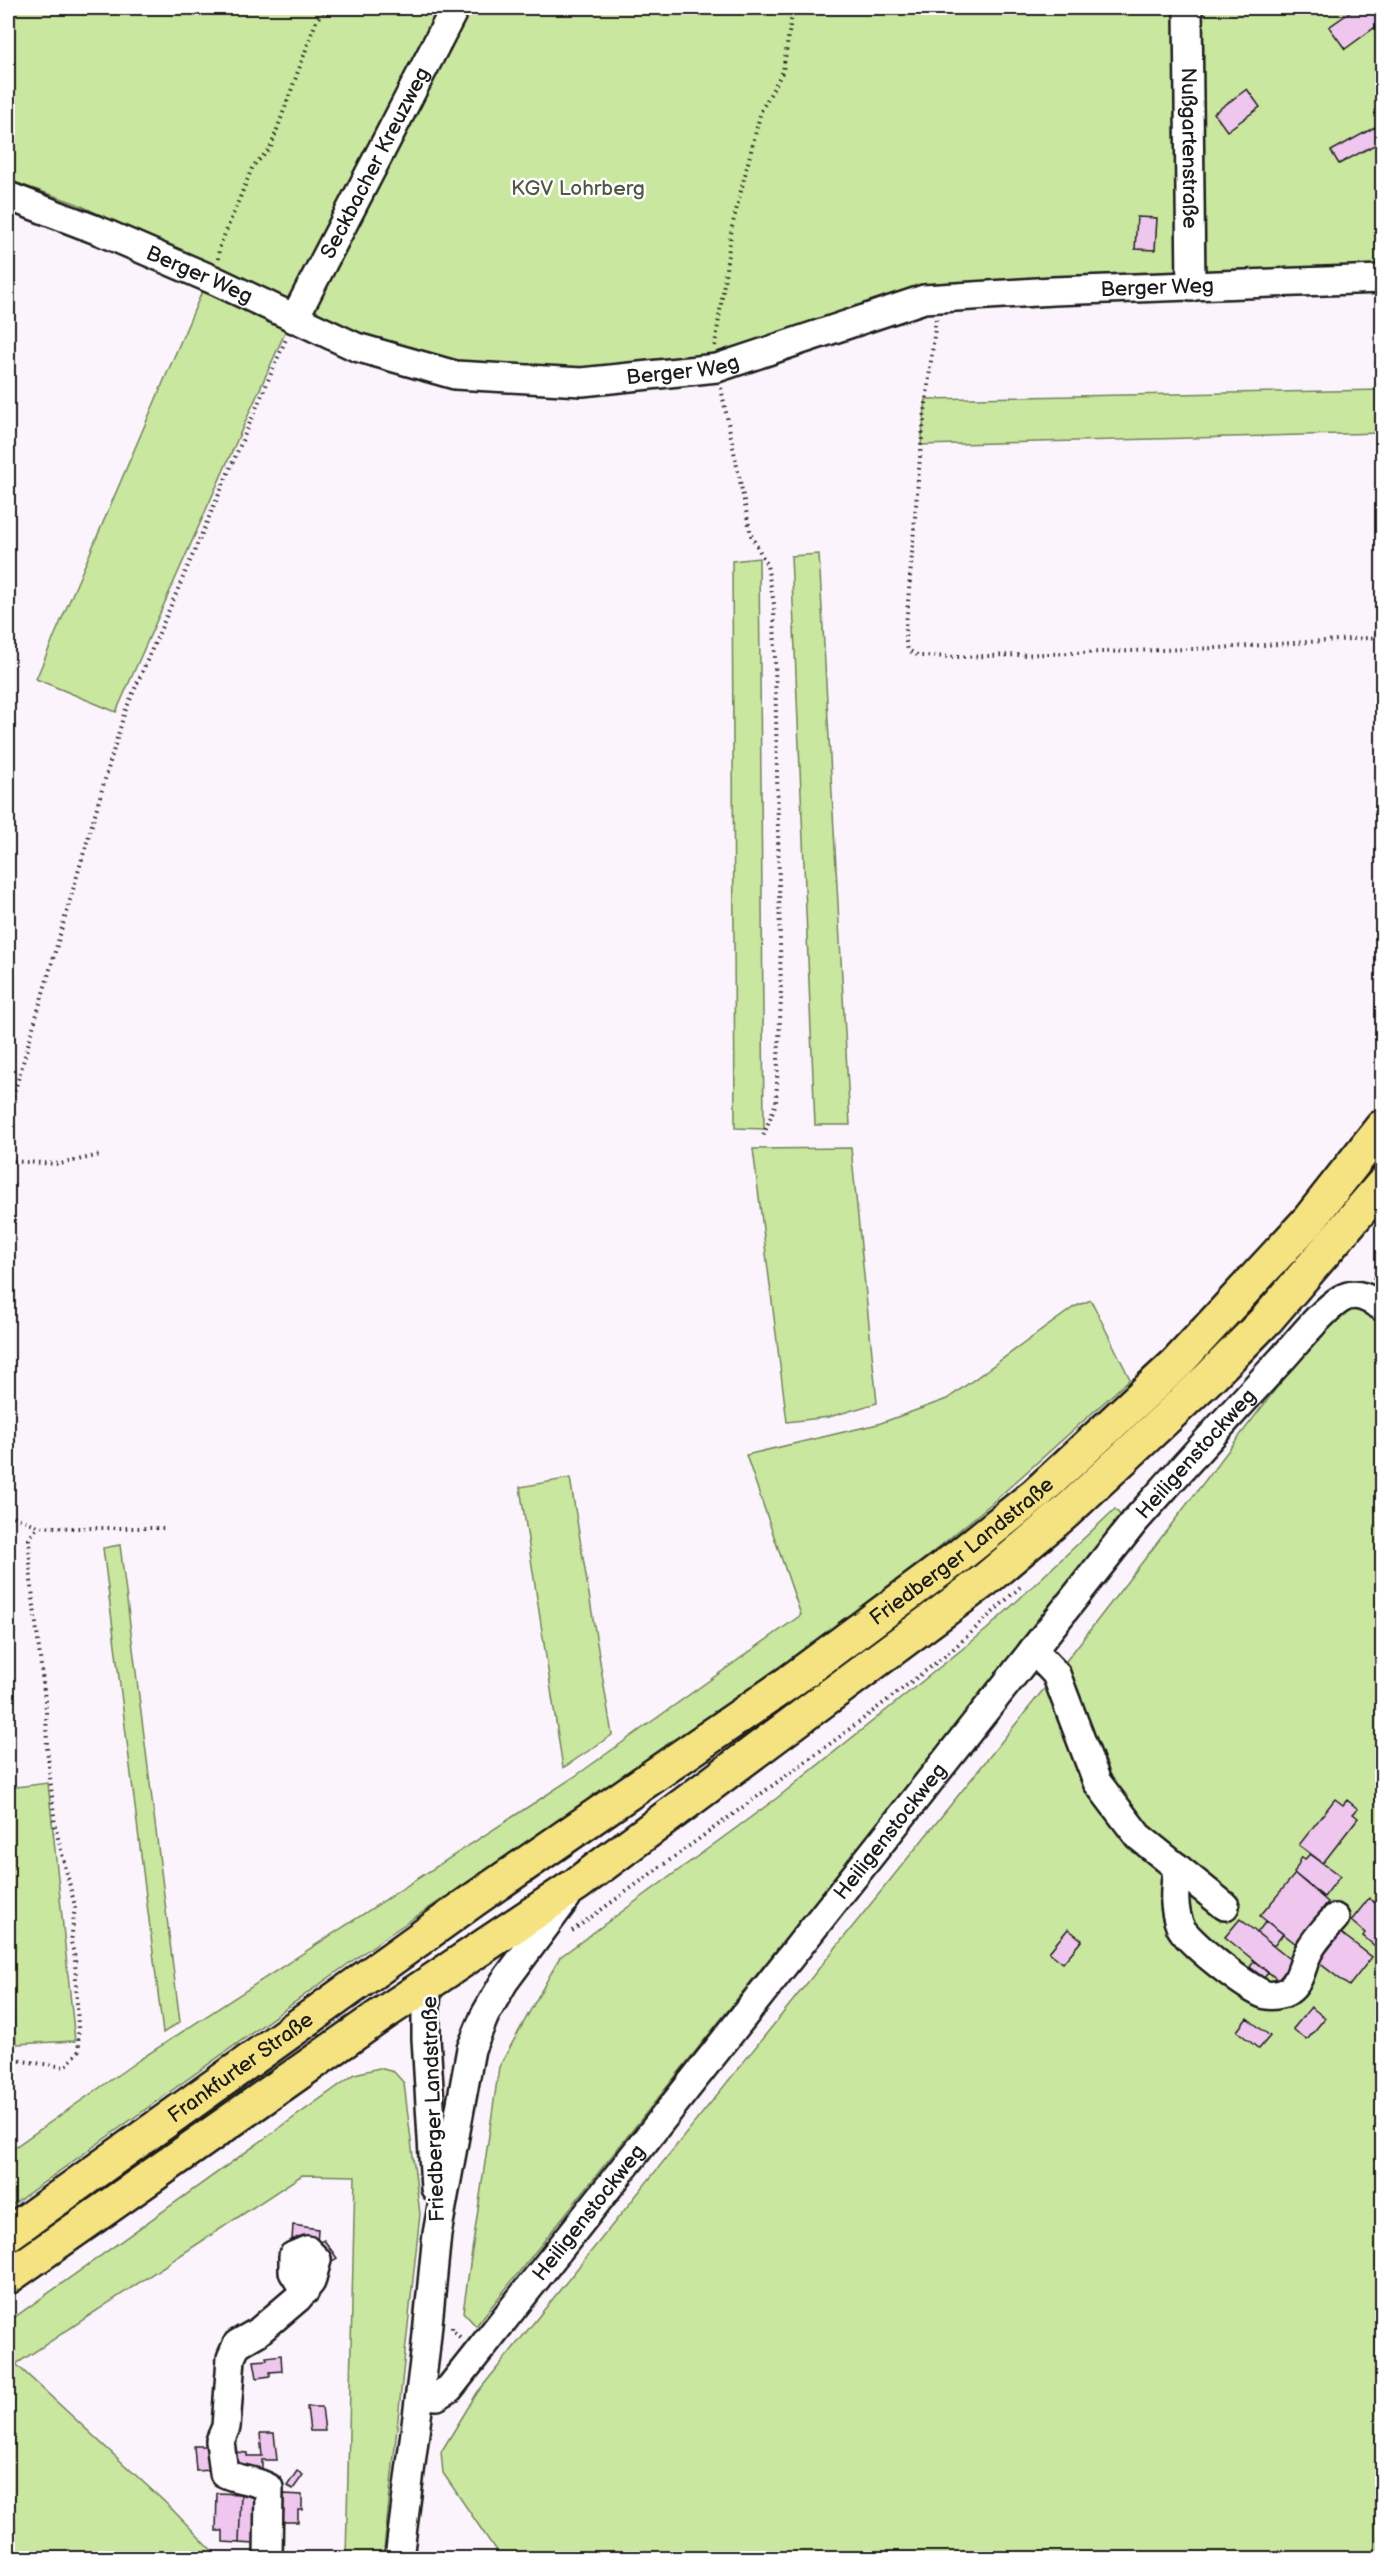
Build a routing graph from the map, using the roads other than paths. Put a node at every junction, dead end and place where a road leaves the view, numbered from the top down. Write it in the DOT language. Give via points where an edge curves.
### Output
graph roads {
  1 [pos="455,8"];
  2 [pos="1188,8"];
  3 [pos="8,196"];
  4 [pos="1383,279"];
  5 [pos="1191,287"];
  6 [pos="294,319"];
  7 [pos="1383,1127"];
  8 [pos="1383,1185"];
  9 [pos="1376,1302"];
  10 [pos="1033,1650"];
  11 [pos="1177,1867"];
  12 [pos="577,1884"];
  13 [pos="475,1899"];
  14 [pos="1225,1906"];
  15 [pos="1335,1918"];
  16 [pos="428,1984"];
  17 [pos="8,2234"];
  18 [pos="437,2234"];
  19 [pos="8,2277"];
  20 [pos="304,2291"];
  21 [pos="425,2354"];
  22 [pos="468,2365"];
  23 [pos="420,2396"];
  24 [pos="268,2559"];
  25 [pos="399,2559"];
  1 -- 6 [label="street, Seckbacher Kreuzweg"];
  2 -- 5 [label="street, Nußgartenstraße"];
  3 -- 6 [label="street, Berger Weg" via="216,281"];
  4 -- 5 [label="street, Berger Weg"];
  5 -- 6 [label="street, Berger Weg" via="924,299 720,367 582,382 455,375 356,347"];
  7 -- 13 [label="main road, Friedberger Landstraße" via="1242,1295 1177,1363 1036,1494 788,1683"];
  8 -- 12 [label="main road, Friedberger Landstraße" via="1267,1319 1067,1511 985,1580"];
  9 -- 10 [label="street, Heiligenstockweg" via="1354,1295 1341,1299 1317,1320 1135,1521"];
  10 -- 11 [label="street" via="1056,1674 1097,1782 1138,1836"];
  10 -- 22 [label="street, Heiligenstockweg"];
  11 -- 14 [label="street"];
  11 -- 15 [label="street" via="1174,1904 1181,1928 1207,1955 1266,1995 1288,1991 1298,1980 1309,1950"];
  12 -- 16 [label="main road, Friedberger Landstraße"];
  12 -- 18 [label="street, Friedberger Landstraße" via="527,1949 485,2015 471,2049"];
  13 -- 16 [label="main road" via="442,1947"];
  13 -- 17 [label="main road, Frankfurter Straße"];
  16 -- 18 [label="street, Friedberger Landstraße" via="426,2038"];
  16 -- 19 [label="main road, Frankfurter Straße"];
  18 -- 21 [label="street, Friedberger Landstraße"];
  20 -- 24 [label="street" via="258,2332 237,2344 231,2358 221,2458 224,2473 269,2488"];
  21 -- 22 [label="street" via="452,2357"];
  21 -- 23 [label="street, Friedberger Landstraße"];
  22 -- 23 [label="street, Heiligenstockweg" via="449,2389 437,2396"];
  23 -- 25 [label="street, Friedberger Landstraße"];
}
